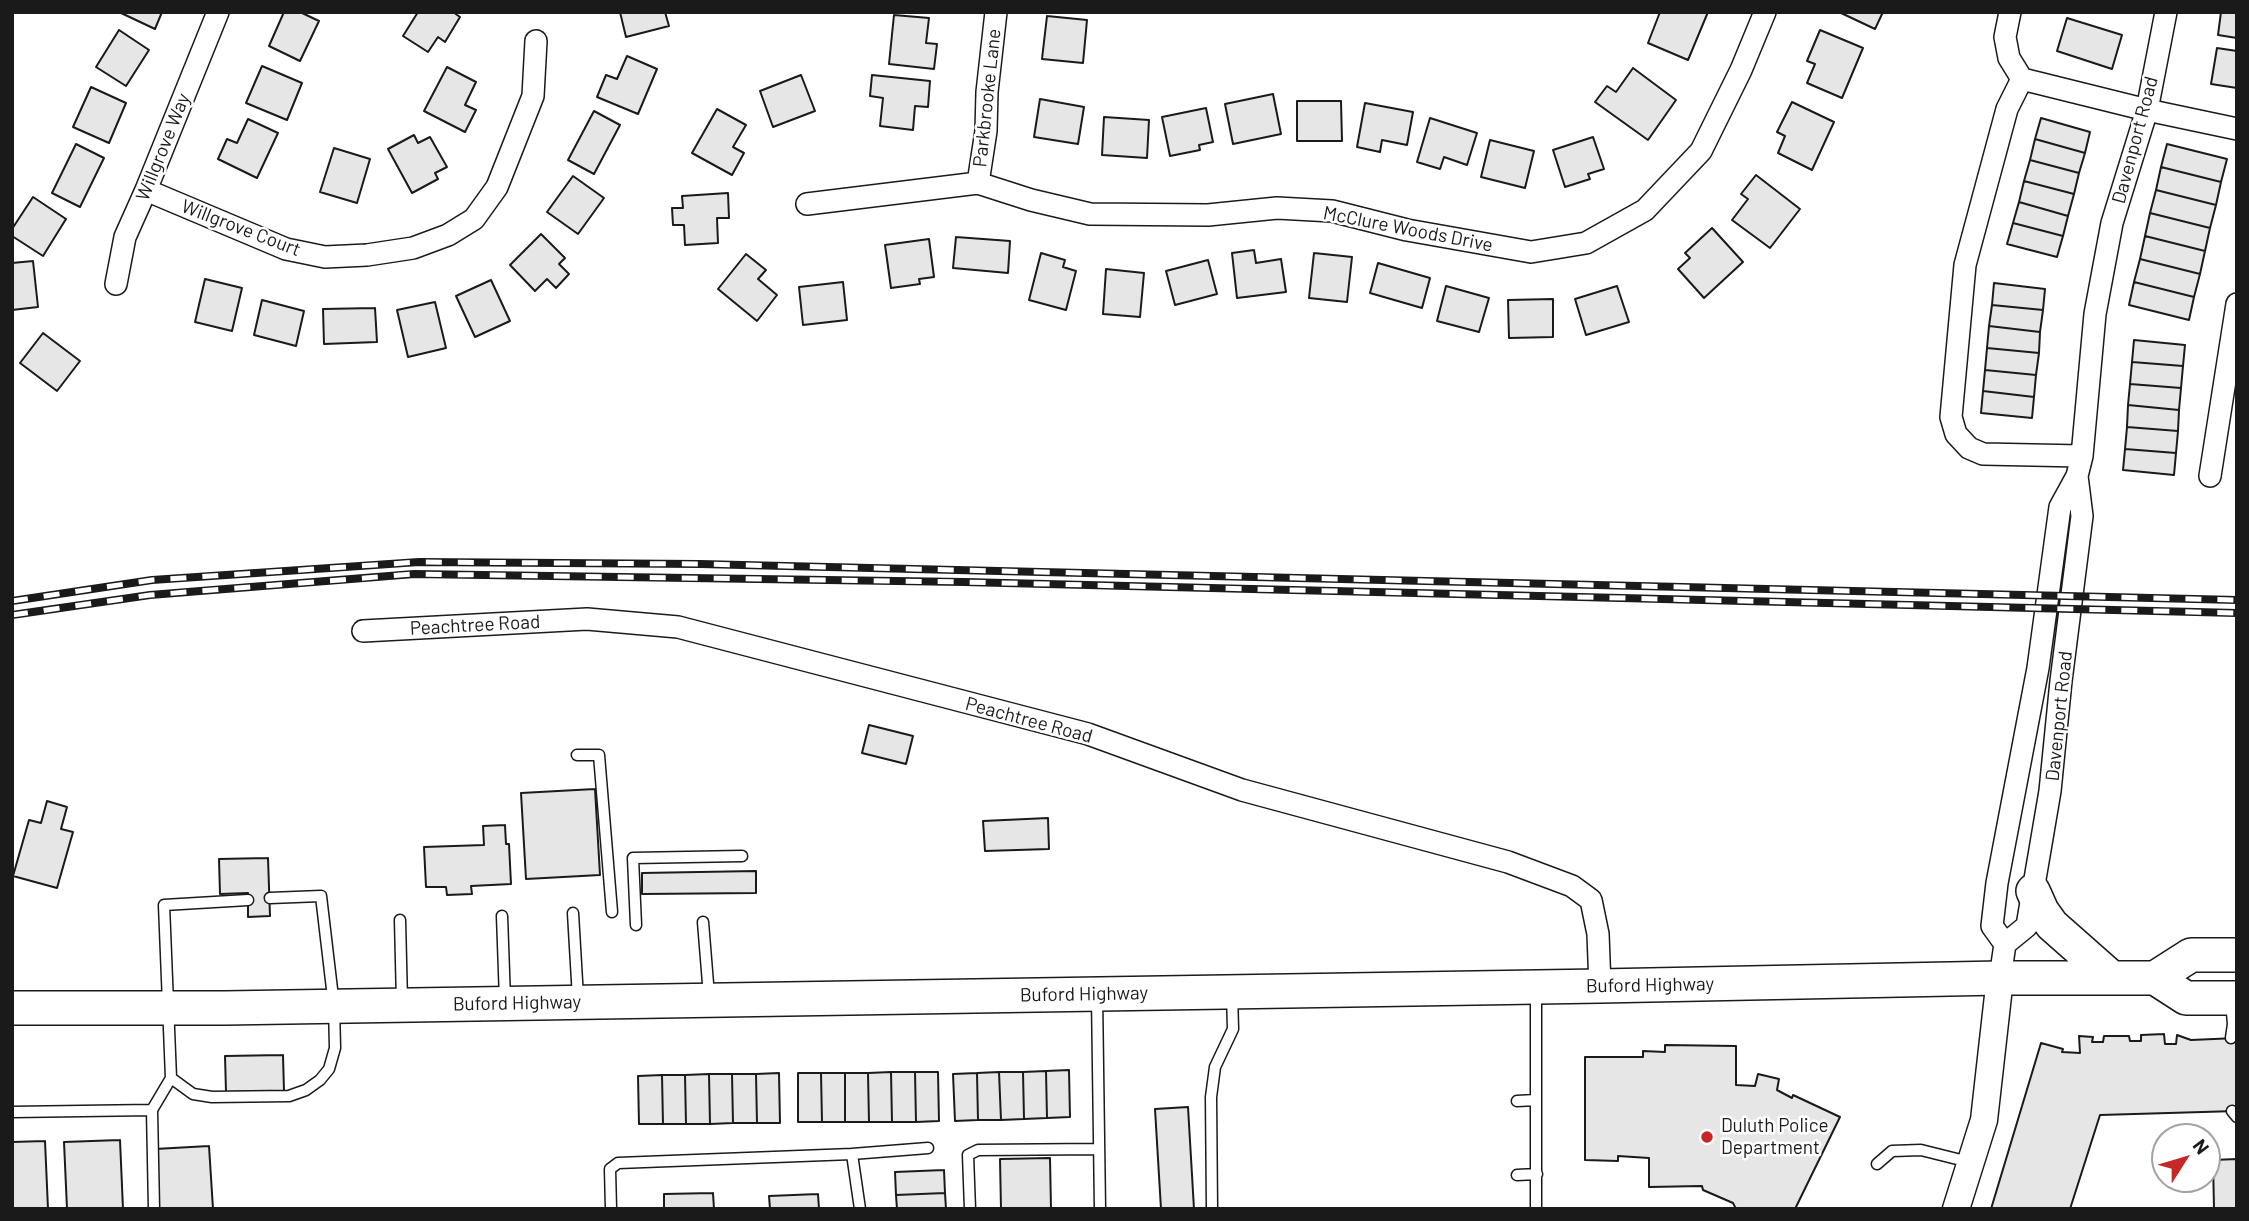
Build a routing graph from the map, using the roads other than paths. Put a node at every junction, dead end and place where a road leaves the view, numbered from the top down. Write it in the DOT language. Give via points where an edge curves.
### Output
graph roads {
  1 [pos="218,12"];
  2 [pos="996,12"];
  3 [pos="1765,12"];
  4 [pos="2010,12"];
  5 [pos="2166,12"];
  6 [pos="536,41"];
  7 [pos="2022,79"];
  8 [pos="2147,110"];
  9 [pos="2237,128"];
  10 [pos="978,183"];
  11 [pos="146,190"];
  12 [pos="807,204"];
  13 [pos="116,285"];
  14 [pos="2237,304"];
  15 [pos="2235,334"];
  16 [pos="2079,466"];
  17 [pos="2210,476"];
  18 [pos="363,631"];
  19 [pos="577,755"];
  20 [pos="742,856"];
  21 [pos="2033,891"];
  22 [pos="270,898"];
  23 [pos="248,900"];
  24 [pos="612,912"];
  25 [pos="573,913"];
  26 [pos="502,916"];
  27 [pos="400,919"];
  28 [pos="703,922"];
  29 [pos="636,925"];
  30 [pos="2004,944"];
  31 [pos="2237,955"];
  32 [pos="2000,978"];
  33 [pos="2112,978"];
  34 [pos="2155,978"];
  35 [pos="1600,986"];
  36 [pos="1536,987"];
  37 [pos="1232,992"];
  38 [pos="1097,993"];
  39 [pos="2234,998"];
  40 [pos="709,999"];
  41 [pos="578,1002"];
  42 [pos="505,1003"];
  43 [pos="402,1005"];
  44 [pos="334,1006"];
  45 [pos="12,1008"];
  46 [pos="167,1008"];
  47 [pos="2231,1038"];
  48 [pos="171,1078"];
  49 [pos="1536,1100"];
  50 [pos="1517,1101"];
  51 [pos="152,1110"];
  52 [pos="12,1112"];
  53 [pos="928,1148"];
  54 [pos="1100,1149"];
  55 [pos="852,1154"];
  56 [pos="1971,1163"];
  57 [pos="1877,1164"];
  58 [pos="1537,1174"];
  59 [pos="1517,1175"];
  60 [pos="154,1209"];
  61 [pos="611,1209"];
  62 [pos="860,1209"];
  63 [pos="970,1209"];
  64 [pos="1100,1209"];
  65 [pos="1212,1209"];
  66 [pos="1536,1209"];
  67 [pos="1956,1209"];
  1 -- 11 [label="street, Willgrove Way"];
  2 -- 10 [label="street, Parkbrooke Lane"];
  3 -- 10 [label="street, McClure Woods Drive" via="1701,151 1645,211 1586,243 1531,252 1332,211 1278,208 1208,215 1090,214"];
  4 -- 7 [label="street" via="2005,37 2009,58"];
  5 -- 8 [label="street, Davenport Road"];
  6 -- 11 [label="street, Willgrove Court" via="533,96 497,187 474,219 448,235 413,248 325,257 286,249"];
  7 -- 8 [label="street"];
  7 -- 16 [label="street" via="2007,109 1965,265 1951,417 1956,434 1969,448 1983,454"];
  8 -- 9 [label="street"];
  8 -- 16 [label="street, Davenport Road" via="2112,223 2097,300"];
  10 -- 12 [label="street, McClure Woods Drive"];
  11 -- 13 [label="street, Willgrove Way" via="125,237"];
  14 -- 15 [label="street"];
  15 -- 17 [label="street"];
  16 -- 21 [label="street, Davenport Road" via="2082,516 2050,791"];
  16 -- 30 [label="street, Davenport Road" via="2060,507 2038,667 1997,883 1992,926"];
  18 -- 35 [label="street, Peachtree Road" via="587,619 678,627 1088,734 1242,790 1508,862 1572,886 1591,900"];
  19 -- 24 [label="lane" via="599,755"];
  20 -- 29 [label="lane" via="633,858"];
  21 -- 30 [label="street, Davenport Road" via="2027,926"];
  21 -- 33 [label="main road" via="2052,925"];
  22 -- 44 [label="lane" via="321,896"];
  23 -- 46 [label="lane" via="164,905"];
  25 -- 41 [label="lane"];
  26 -- 42 [label="lane"];
  27 -- 43 [label="lane"];
  28 -- 40 [label="lane"];
  30 -- 32 [label="street, Davenport Road"];
  31 -- 34 [label="main road" via="2191,955"];
  32 -- 33 [label="main road, Buford Highway"];
  32 -- 35 [label="main road, Buford Highway"];
  32 -- 56 [label="street" via="1984,1120"];
  33 -- 34 [label="main road, Buford Highway"];
  34 -- 39 [label="main road" via="2186,998"];
  35 -- 36 [label="main road, Buford Highway"];
  36 -- 37 [label="main road, Buford Highway"];
  36 -- 49 [label="lane"];
  37 -- 38 [label="main road, Buford Highway"];
  37 -- 65 [label="lane" via="1233,1029 1215,1067 1211,1097"];
  38 -- 40 [label="main road, Buford Highway"];
  38 -- 54 [label="lane"];
  39 -- 47 [label="lane"];
  40 -- 41 [label="main road, Buford Highway"];
  41 -- 42 [label="main road, Buford Highway"];
  42 -- 43 [label="main road, Buford Highway"];
  43 -- 44 [label="main road, Buford Highway"];
  44 -- 46 [label="main road, Buford Highway"];
  44 -- 48 [label="lane" via="335,1048 329,1069 306,1090 289,1096 212,1097 193,1094"];
  45 -- 46 [label="main road, Buford Highway"];
  46 -- 48 [label="lane"];
  48 -- 51 [label="lane"];
  49 -- 50 [label="lane"];
  49 -- 58 [label="lane"];
  51 -- 52 [label="lane"];
  51 -- 60 [label="lane"];
  53 -- 55 [label="lane"];
  54 -- 63 [label="lane" via="978,1150 968,1155"];
  54 -- 64 [label="lane"];
  55 -- 61 [label="lane" via="618,1163 610,1169"];
  55 -- 62 [label="lane"];
  56 -- 57 [label="lane" via="1921,1150 1892,1151"];
  56 -- 67 [label="street"];
  58 -- 59 [label="lane"];
  58 -- 66 [label="lane"];
}
